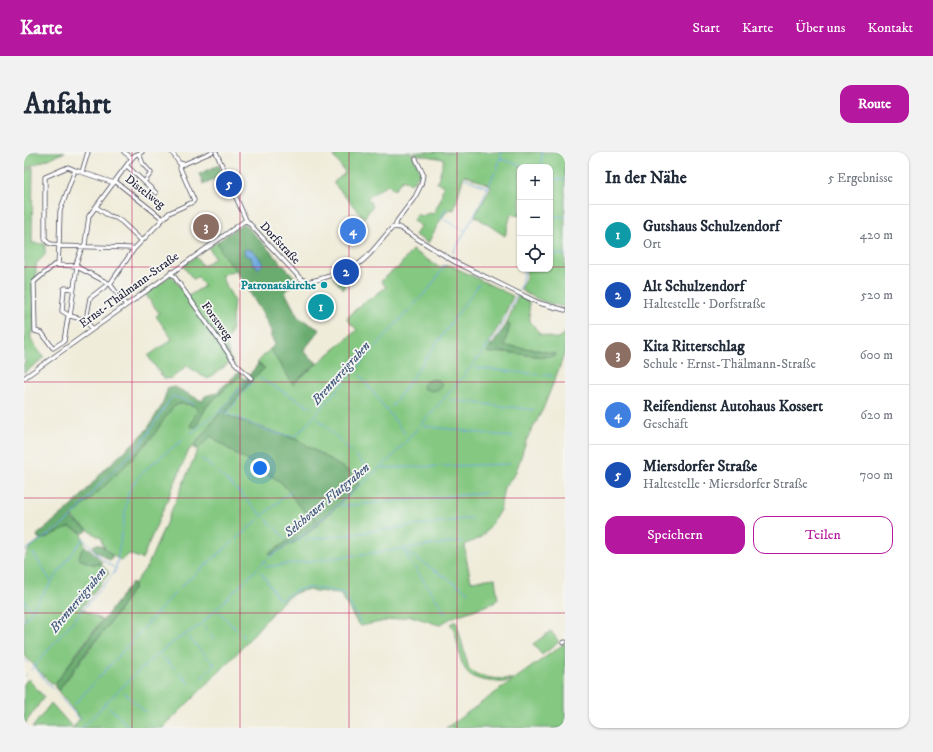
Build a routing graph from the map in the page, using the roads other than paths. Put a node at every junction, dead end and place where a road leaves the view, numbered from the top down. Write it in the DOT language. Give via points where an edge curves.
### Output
graph roads {
  1 [pos="88,152"];
  2 [pos="124,152"];
  3 [pos="172,152"];
  4 [pos="212,152"];
  5 [pos="216,152"];
  6 [pos="140,153"];
  7 [pos="132,158"];
  8 [pos="416,159"];
  9 [pos="181,164"];
  10 [pos="127,166"];
  11 [pos="75,170"];
  12 [pos="82,172"];
  13 [pos="115,182"];
  14 [pos="144,182"];
  15 [pos="156,193"];
  16 [pos="96,207"];
  17 [pos="163,219"];
  18 [pos="246,220"];
  19 [pos="395,227"];
  20 [pos="142,241"];
  21 [pos="59,245"];
  22 [pos="84,246"];
  23 [pos="134,249"];
  24 [pos="58,265"];
  25 [pos="77,266"];
  26 [pos="171,272"];
  27 [pos="109,284"];
  28 [pos="74,289"];
  29 [pos="126,305"];
  30 [pos="565,310"];
  31 [pos="70,316"];
  32 [pos="86,320"];
  33 [pos="92,329"];
  34 [pos="24,378"];
  35 [pos="251,378"];
  1 -- 12 [label="street"];
  2 -- 7 [label="street"];
  3 -- 9 [label="street"];
  4 -- 9 [label="street"];
  5 -- 18 [label="street"];
  6 -- 7 [label="street"];
  6 -- 14 [label="street" via="143,164 151,173"];
  7 -- 10 [label="street"];
  8 -- 19 [label="street, Dorfstraße" via="423,174 421,185"];
  9 -- 17 [label="street" via="180,168 194,200"];
  10 -- 13 [label="street"];
  10 -- 14 [label="street"];
  11 -- 12 [label="street, Distelweg"];
  11 -- 21 [label="street" via="60,211"];
  11 -- 21 [label="street" via="68,167 46,177 45,238 50,244"];
  12 -- 13 [label="street, Distelweg"];
  13 -- 16 [label="street"];
  13 -- 17 [label="street, Distelweg"];
  14 -- 15 [label="street"];
  16 -- 20 [label="street" via="122,222"];
  16 -- 22 [label="street" via="89,216"];
  17 -- 20 [label="street"];
  18 -- 19 [label="street, Dorfstraße" via="300,278 307,282 357,265"];
  18 -- 26 [label="street, Ernst-Thälmann-Straße"];
  19 -- 30 [label="street" via="448,258 520,294 539,303"];
  20 -- 23 [label="street"];
  21 -- 22 [label="street"];
  21 -- 24 [label="street"];
  22 -- 23 [label="street"];
  22 -- 25 [label="street"];
  23 -- 27 [label="street"];
  24 -- 25 [label="street"];
  24 -- 31 [label="street" via="54,265 34,282 35,331 42,333 53,348 64,340"];
  25 -- 27 [label="street"];
  25 -- 28 [label="street"];
  26 -- 29 [label="street, Ernst-Thälmann-Straße"];
  26 -- 35 [label="street, Forstweg" via="235,363"];
  27 -- 29 [label="street"];
  27 -- 32 [label="street" via="90,298"];
  28 -- 31 [label="street"];
  28 -- 31 [label="street" via="64,289 62,311"];
  29 -- 33 [label="street, Ernst-Thälmann-Straße"];
  31 -- 32 [label="street"];
  32 -- 33 [label="street"];
  33 -- 34 [label="street, Ernst-Thälmann-Straße"];
}
